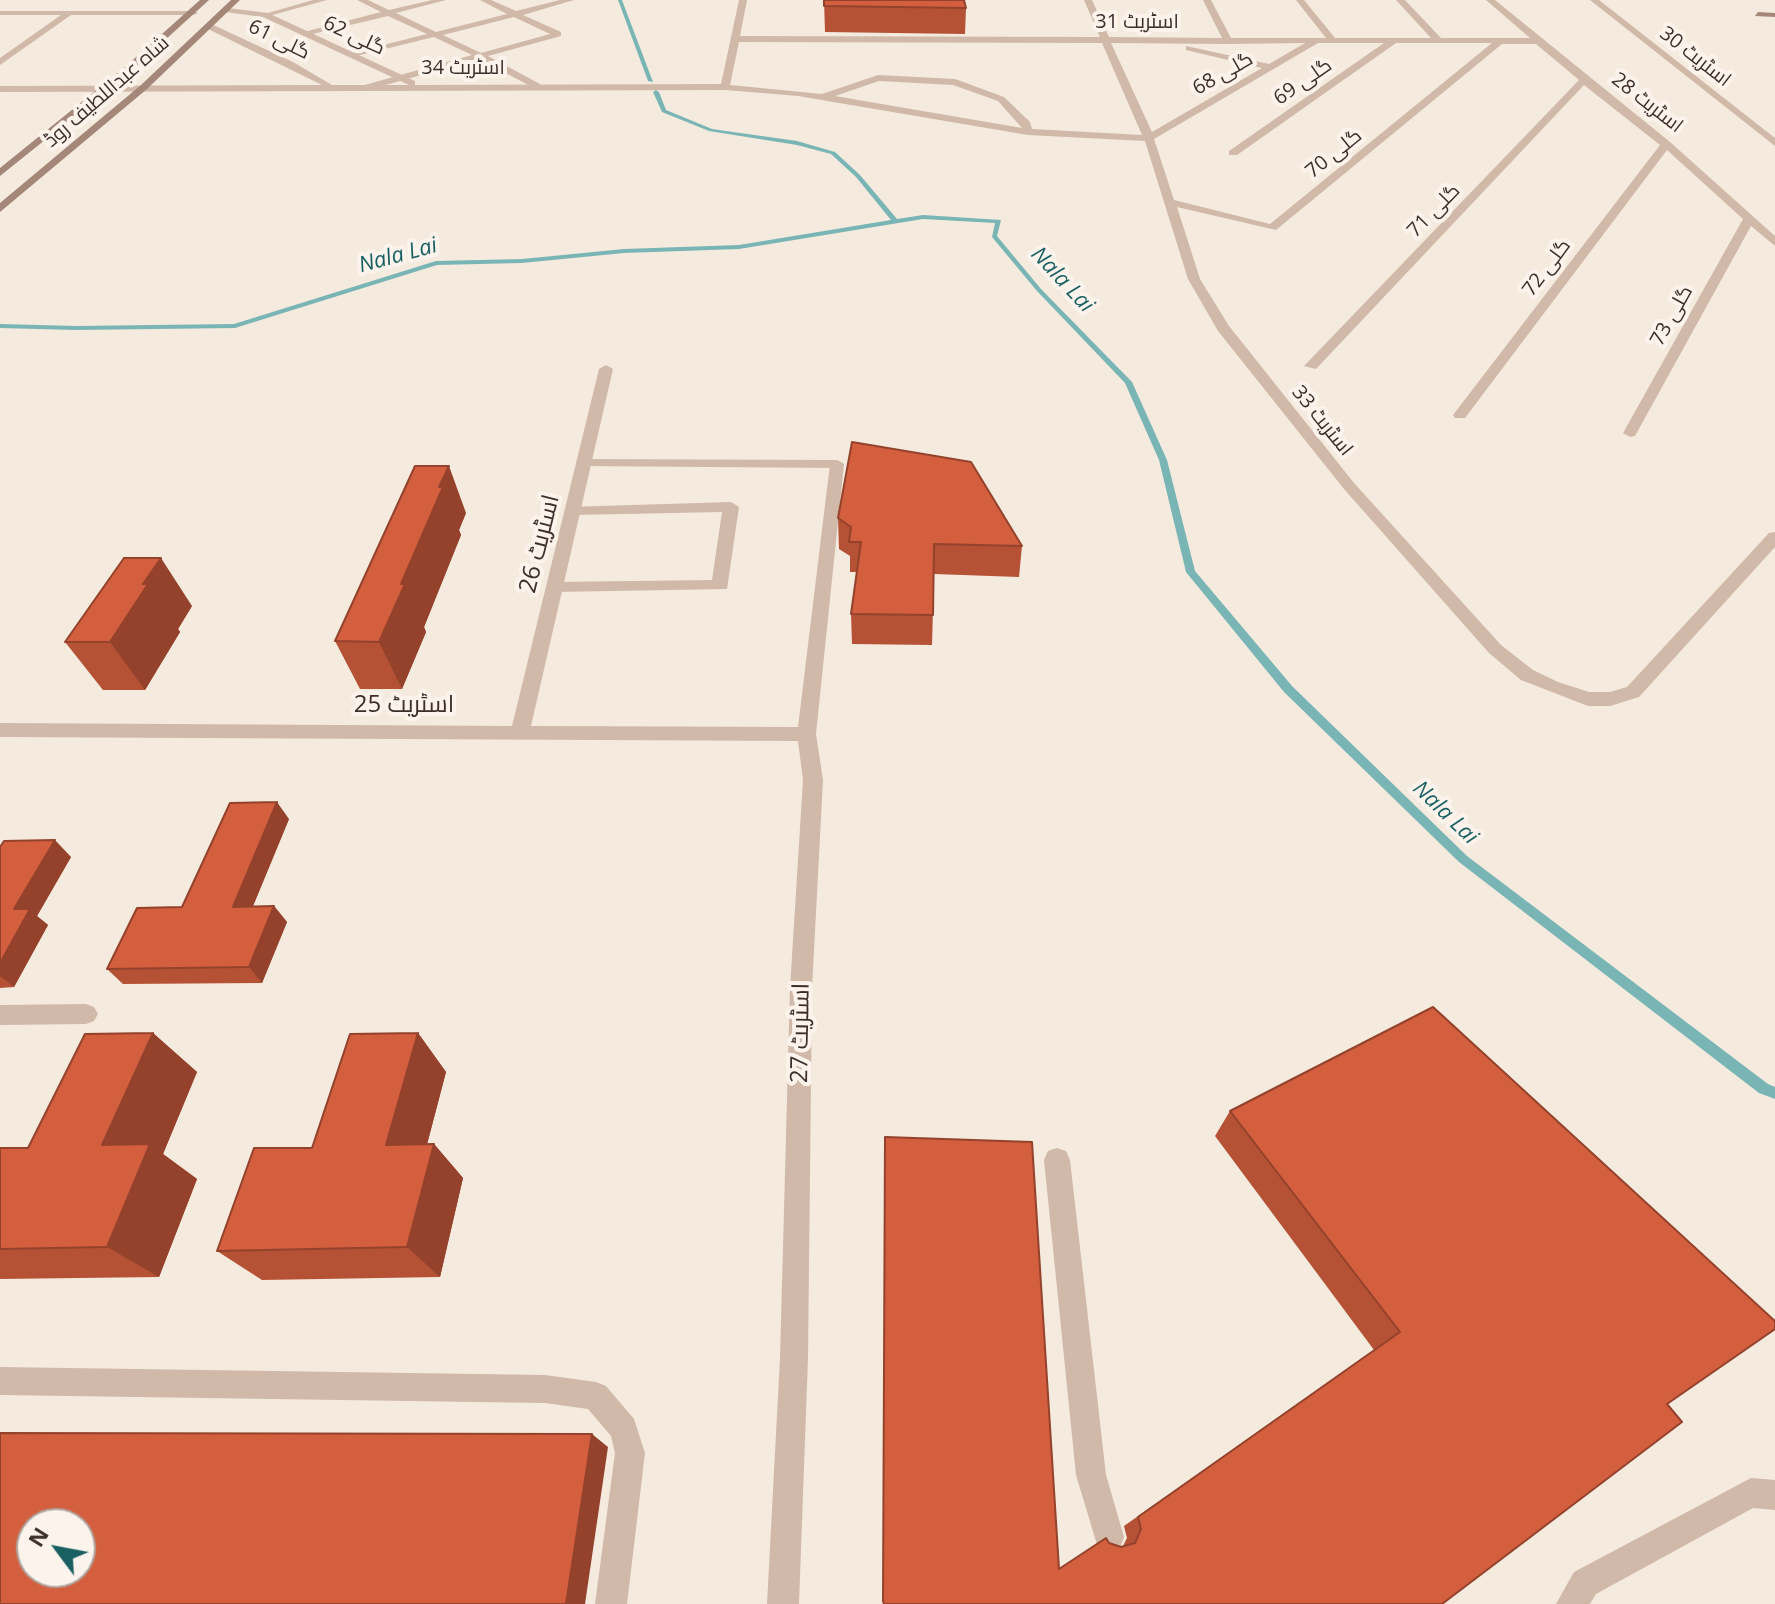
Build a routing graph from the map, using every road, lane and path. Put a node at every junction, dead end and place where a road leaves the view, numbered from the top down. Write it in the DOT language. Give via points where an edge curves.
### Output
graph roads {
  1 [pos="58,0"];
  2 [pos="205,0"];
  3 [pos="236,0"];
  4 [pos="323,0"];
  5 [pos="361,0"];
  6 [pos="442,0"];
  7 [pos="484,0"];
  8 [pos="570,0"];
  9 [pos="743,0"];
  10 [pos="1088,0"];
  11 [pos="1207,0"];
  12 [pos="1300,0"];
  13 [pos="1400,0"];
  14 [pos="1490,0"];
  15 [pos="1594,0"];
  16 [pos="228,10"];
  17 [pos="39,12"];
  18 [pos="71,12"];
  19 [pos="390,12"];
  20 [pos="0,13"];
  21 [pos="194,13"];
  22 [pos="514,14"];
  23 [pos="1758,14"];
  24 [pos="265,15"];
  25 [pos="1775,15"];
  26 [pos="209,26"];
  27 [pos="304,33"];
  28 [pos="435,34"];
  29 [pos="734,39"];
  30 [pos="1105,40"];
  31 [pos="1191,41"];
  32 [pos="1228,41"];
  33 [pos="1315,41"];
  34 [pos="1333,41"];
  35 [pos="1393,41"];
  36 [pos="1439,41"];
  37 [pos="1500,41"];
  38 [pos="1540,41"];
  39 [pos="355,55"];
  40 [pos="481,56"];
  41 [pos="0,62"];
  42 [pos="1270,67"];
  43 [pos="399,78"];
  44 [pos="1584,80"];
  45 [pos="418,86"];
  46 [pos="537,86"];
  47 [pos="105,87"];
  48 [pos="144,87"];
  49 [pos="331,87"];
  50 [pos="725,87"];
  51 [pos="364,88"];
  52 [pos="0,89"];
  53 [pos="821,98"];
  54 [pos="1028,132"];
  55 [pos="1149,138"];
  56 [pos="1775,143"];
  57 [pos="1666,144"];
  58 [pos="1233,153"];
  59 [pos="0,173"];
  60 [pos="1169,202"];
  61 [pos="0,209"];
  62 [pos="1749,219"];
  63 [pos="1775,242"];
  64 [pos="1311,366"];
  65 [pos="606,369"];
  66 [pos="1460,415"];
  67 [pos="1630,433"];
  68 [pos="584,463"];
  69 [pos="573,510"];
  70 [pos="1775,537"];
  71 [pos="554,587"];
  72 [pos="0,730"];
  73 [pos="520,731"];
  74 [pos="807,734"];
  75 [pos="86,1014"];
  76 [pos="0,1015"];
  77 [pos="1057,1160"];
  78 [pos="0,1381"];
  79 [pos="1775,1495"];
  80 [pos="1109,1537"];
  81 [pos="611,1604"];
  82 [pos="783,1604"];
  83 [pos="1572,1604"];
  1 -- 17 [label="street"];
  2 -- 21 [label="street, شاہ عبداللطیف روڈ"];
  3 -- 16 [label="street, شاہ عبداللطیف روڈ"];
  4 -- 24 [label="street"];
  5 -- 19 [label="street"];
  6 -- 19 [label="street"];
  7 -- 22 [label="street"];
  8 -- 22 [label="street"];
  9 -- 29 [label="street"];
  10 -- 30 [label="street, اسٹریٹ 33"];
  11 -- 32 [label="street"];
  12 -- 34 [label="street"];
  13 -- 36 [label="street"];
  14 -- 38 [label="street, اسٹریٹ 28"];
  15 -- 56 [label="street, اسٹریٹ 30"];
  16 -- 24 [label="street, گلی 62"];
  16 -- 26 [label="street, شاہ عبداللطیف روڈ"];
  17 -- 18 [label="street"];
  17 -- 20 [label="street"];
  18 -- 21 [label="street"];
  18 -- 41 [label="street"];
  19 -- 27 [label="street"];
  19 -- 28 [label="street"];
  21 -- 47 [label="street, شاہ عبداللطیف روڈ"];
  22 -- 28 [label="street"];
  22 -- 40 [label="street" via="558,34"];
  23 -- 25 [label="street"];
  24 -- 27 [label="street, گلی 62"];
  26 -- 48 [label="street, شاہ عبداللطیف روڈ"];
  26 -- 49 [label="street, گلی 61"];
  27 -- 39 [label="street, گلی 62"];
  28 -- 39 [label="street"];
  28 -- 40 [label="street"];
  29 -- 30 [label="street, اسٹریٹ 31"];
  29 -- 50 [label="street"];
  30 -- 31 [label="street, اسٹریٹ 31"];
  30 -- 55 [label="street, اسٹریٹ 33"];
  31 -- 32 [label="street, اسٹریٹ 31"];
  31 -- 42 [label="street" via="1185,47"];
  32 -- 33 [label="street, اسٹریٹ 31"];
  33 -- 34 [label="street, اسٹریٹ 31"];
  33 -- 42 [label="street, گلی 68"];
  34 -- 35 [label="street, اسٹریٹ 31"];
  35 -- 36 [label="street, اسٹریٹ 31"];
  35 -- 58 [label="street, گلی 69"];
  36 -- 37 [label="street, اسٹریٹ 31"];
  37 -- 38 [label="street, اسٹریٹ 31"];
  37 -- 60 [label="street, گلی 70" via="1272,228"];
  38 -- 44 [label="street, اسٹریٹ 28"];
  39 -- 43 [label="street, گلی 62"];
  40 -- 43 [label="street"];
  40 -- 46 [label="street"];
  42 -- 55 [label="street, گلی 68"];
  43 -- 45 [label="street, گلی 62"];
  43 -- 51 [label="street"];
  44 -- 57 [label="street, اسٹریٹ 28"];
  44 -- 64 [label="street, گلی 71"];
  45 -- 46 [label="street, اسٹریٹ 34"];
  45 -- 51 [label="street, اسٹریٹ 34"];
  46 -- 50 [label="street, اسٹریٹ 34"];
  47 -- 48 [label="street, اسٹریٹ 34"];
  47 -- 52 [label="street, اسٹریٹ 34"];
  47 -- 59 [label="street, شاہ عبداللطیف روڈ"];
  48 -- 49 [label="street, اسٹریٹ 34"];
  48 -- 61 [label="street, شاہ عبداللطیف روڈ"];
  49 -- 51 [label="street, اسٹریٹ 34"];
  50 -- 53 [label="street, اسٹریٹ 34"];
  53 -- 54 [label="street, اسٹریٹ 34"];
  53 -- 54 [label="street, اسٹریٹ 34" via="878,78 955,82 1001,99"];
  54 -- 55 [label="street, اسٹریٹ 34"];
  55 -- 60 [label="street, اسٹریٹ 33"];
  57 -- 62 [label="street, اسٹریٹ 28"];
  57 -- 66 [label="street, گلی 72"];
  60 -- 70 [label="street, اسٹریٹ 33" via="1194,279 1223,328 1349,486 1495,649 1527,675 1588,699 1633,692"];
  62 -- 63 [label="street, اسٹریٹ 28"];
  62 -- 67 [label="street, گلی 73"];
  65 -- 68 [label="street, اسٹریٹ 26"];
  68 -- 69 [label="street, اسٹریٹ 26"];
  68 -- 74 [label="street, اسٹریٹ 27" via="837,464"];
  69 -- 71 [label="street, اسٹریٹ 26"];
  69 -- 71 [label="street" via="731,507 720,585"];
  71 -- 73 [label="street, اسٹریٹ 26"];
  72 -- 73 [label="street, اسٹریٹ 25"];
  73 -- 74 [label="street, اسٹریٹ 25"];
  74 -- 82 [label="street, اسٹریٹ 27" via="813,780 801,988"];
  75 -- 76 [label="street"];
  77 -- 80 [label="street" via="1091,1475"];
  78 -- 81 [label="street" via="545,1389 596,1396 624,1429 630,1453"];
  79 -- 83 [label="street" via="1751,1493 1585,1583"];
}
